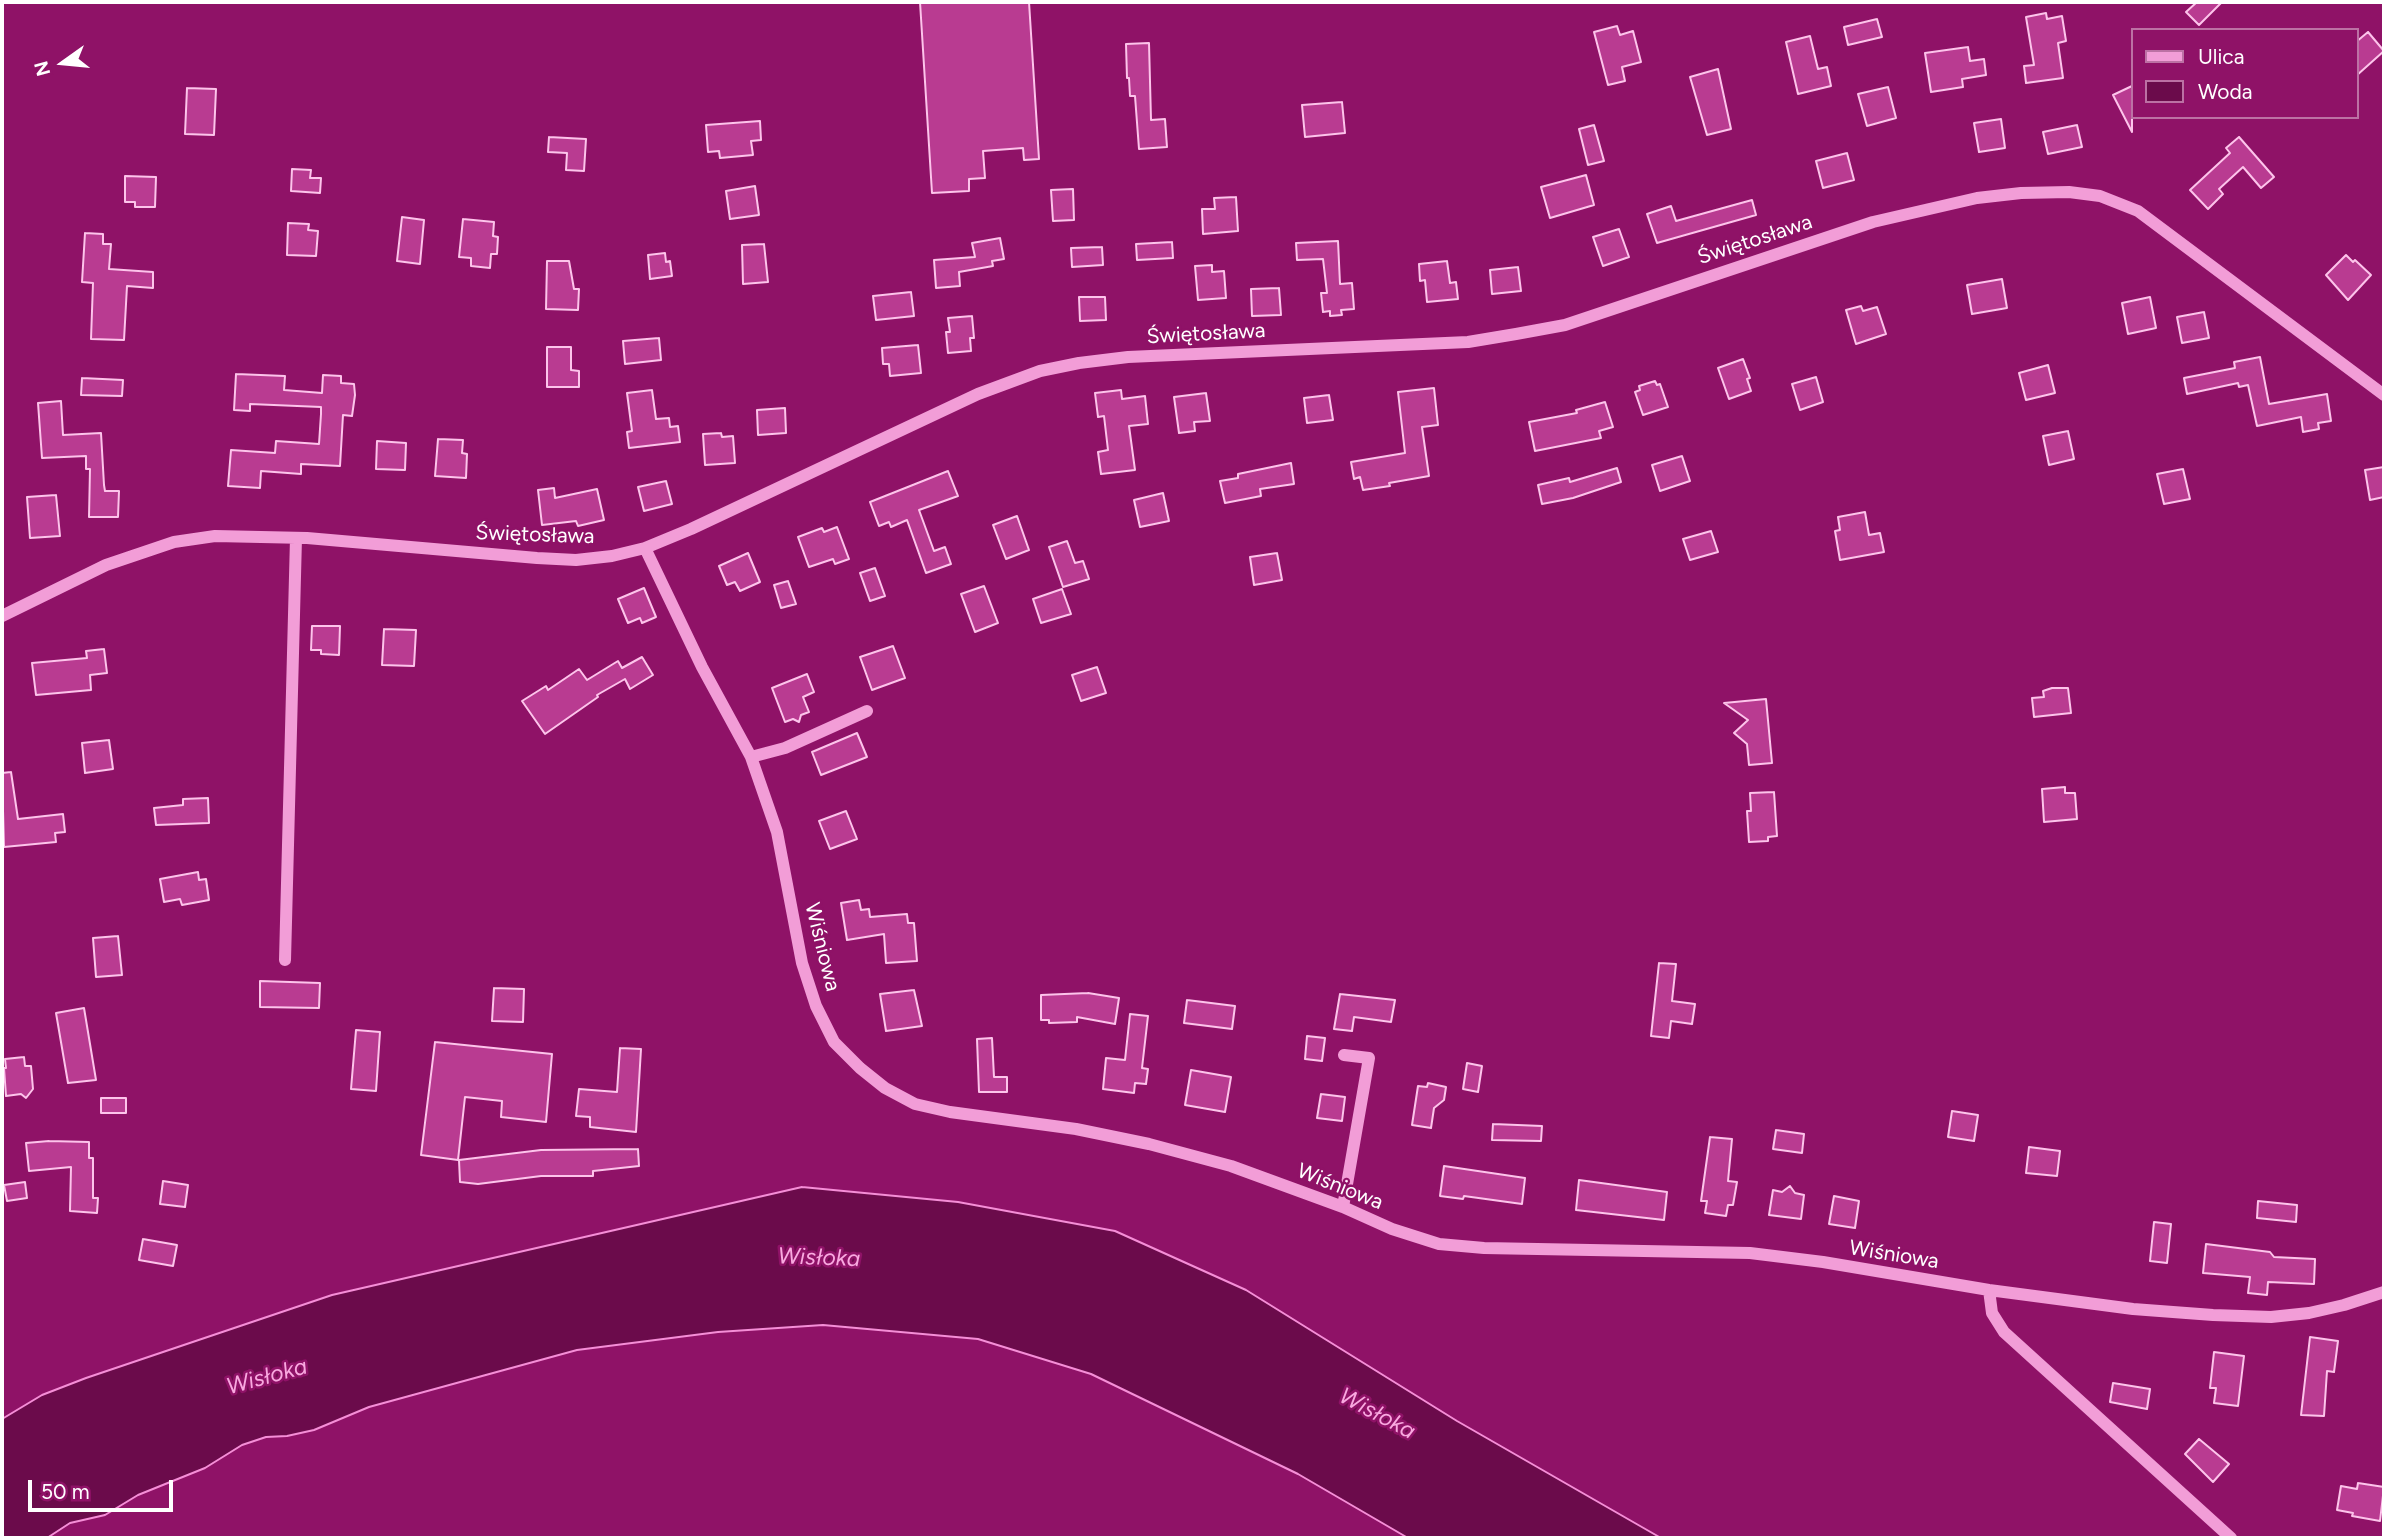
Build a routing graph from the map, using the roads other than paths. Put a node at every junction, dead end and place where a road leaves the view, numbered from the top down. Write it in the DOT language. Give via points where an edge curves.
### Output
graph roads {
  1 [pos="2384,395"];
  2 [pos="296,538"];
  3 [pos="645,548"];
  4 [pos="2,616"];
  5 [pos="867,710"];
  6 [pos="751,757"];
  7 [pos="285,960"];
  8 [pos="1344,1055"];
  9 [pos="1343,1207"];
  10 [pos="1989,1290"];
  11 [pos="2384,1292"];
  12 [pos="2231,1538"];
  1 -- 3 [label="street, Świętosława" via="2138,211 2100,196 2021,193 1977,198 1873,222 1565,325 1516,334 1426,345 1128,357 1040,371 978,394"];
  2 -- 3 [label="street, Świętosława" via="576,560"];
  2 -- 4 [label="street, Świętosława" via="215,536 174,542 106,565"];
  2 -- 7 [label="street"];
  3 -- 6 [label="street, Wiśniowa"];
  5 -- 6 [label="street" via="785,748"];
  6 -- 9 [label="street, Wiśniowa" via="777,832 802,963 816,1006 834,1042 885,1088 915,1104 950,1112 1149,1144 1231,1166"];
  8 -- 9 [label="street" via="1369,1058"];
  9 -- 10 [label="street, Wiśniowa" via="1439,1244 1750,1253"];
  10 -- 11 [label="street, Wiśniowa" via="2133,1309 2251,1317 2309,1313"];
  10 -- 12 [label="street" via="1992,1313 2004,1332"];
}
